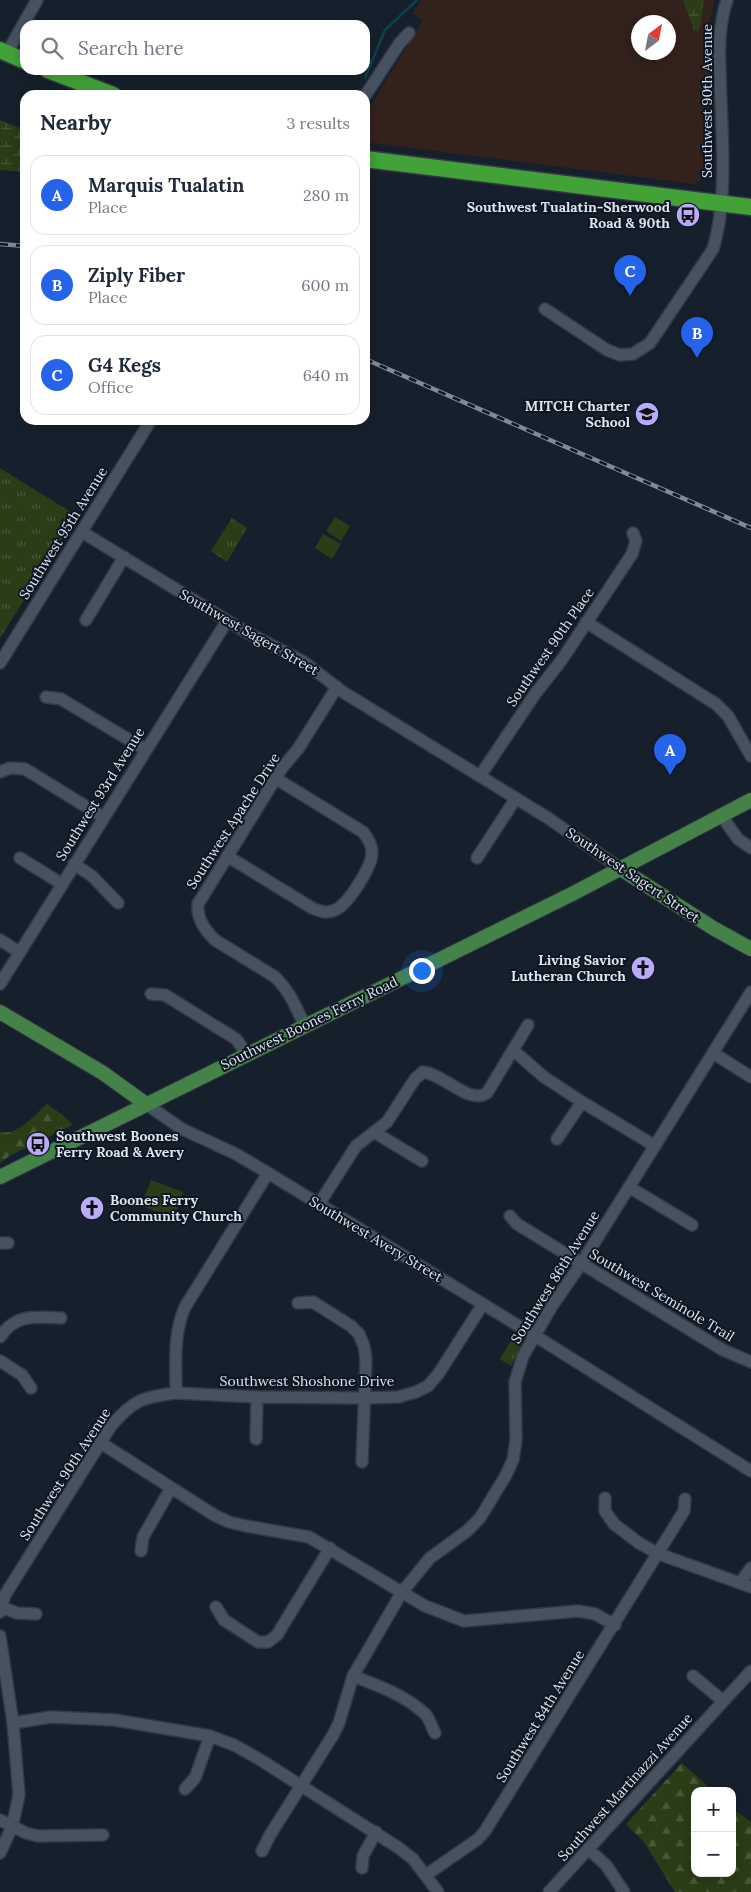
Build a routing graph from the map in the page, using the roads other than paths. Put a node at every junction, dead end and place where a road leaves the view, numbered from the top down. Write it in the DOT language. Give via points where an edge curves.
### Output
graph roads {
  1 [pos="37,0"];
  2 [pos="726,0"];
  3 [pos="24,20"];
  4 [pos="20,26"];
  5 [pos="409,33"];
  6 [pos="3,51"];
  7 [pos="20,59"];
  8 [pos="61,75"];
  9 [pos="100,90"];
  10 [pos="369,90"];
  11 [pos="370,160"];
  12 [pos="720,204"];
  13 [pos="751,207"];
  14 [pos="545,309"];
  15 [pos="148,425"];
  16 [pos="82,532"];
  17 [pos="633,533"];
  18 [pos="124,558"];
  19 [pos="86,620"];
  20 [pos="227,621"];
  21 [pos="586,622"];
  22 [pos="0,663"];
  23 [pos="337,687"];
  24 [pos="46,697"];
  25 [pos="146,750"];
  26 [pos="751,756"];
  27 [pos="0,772"];
  28 [pos="480,776"];
  29 [pos="275,778"];
  30 [pos="516,798"];
  31 [pos="751,800"];
  32 [pos="721,815"];
  33 [pos="103,817"];
  34 [pos="751,848"];
  35 [pos="227,856"];
  36 [pos="20,858"];
  37 [pos="477,858"];
  38 [pos="74,864"];
  39 [pos="621,868"];
  40 [pos="62,884"];
  41 [pos="118,903"];
  42 [pos="0,940"];
  43 [pos="751,949"];
  44 [pos="19,952"];
  45 [pos="0,984"];
  46 [pos="751,992"];
  47 [pos="151,994"];
  48 [pos="0,1012"];
  49 [pos="528,1025"];
  50 [pos="304,1026"];
  51 [pos="513,1050"];
  52 [pos="713,1053"];
  53 [pos="247,1054"];
  54 [pos="751,1077"];
  55 [pos="582,1102"];
  56 [pos="146,1104"];
  57 [pos="374,1132"];
  58 [pos="557,1139"];
  59 [pos="655,1146"];
  60 [pos="422,1161"];
  61 [pos="268,1173"];
  62 [pos="0,1177"];
  63 [pos="629,1187"];
  64 [pos="319,1204"];
  65 [pos="510,1216"];
  66 [pos="692,1225"];
  67 [pos="581,1264"];
  68 [pos="298,1302"];
  69 [pos="482,1304"];
  70 [pos="61,1318"];
  71 [pos="534,1335"];
  72 [pos="0,1337"];
  73 [pos="0,1361"];
  74 [pos="751,1362"];
  75 [pos="32,1388"];
  76 [pos="176,1393"];
  77 [pos="257,1397"];
  78 [pos="364,1398"];
  79 [pos="256,1439"];
  80 [pos="101,1443"];
  81 [pos="362,1462"];
  82 [pos="751,1470"];
  83 [pos="171,1488"];
  84 [pos="605,1498"];
  85 [pos="685,1500"];
  86 [pos="330,1548"];
  87 [pos="141,1551"];
  88 [pos="659,1554"];
  89 [pos="751,1568"];
  90 [pos="746,1585"];
  91 [pos="402,1592"];
  92 [pos="216,1607"];
  93 [pos="1,1610"];
  94 [pos="36,1614"];
  95 [pos="615,1624"];
  96 [pos="0,1636"];
  97 [pos="751,1671"];
  98 [pos="353,1676"];
  99 [pos="693,1676"];
  100 [pos="3,1678"];
  101 [pos="723,1701"];
  102 [pos="13,1723"];
  103 [pos="435,1733"];
  104 [pos="210,1736"];
  105 [pos="300,1786"];
  106 [pos="185,1789"];
  107 [pos="0,1820"];
  108 [pos="12,1827"];
  109 [pos="376,1832"];
  110 [pos="103,1835"];
  111 [pos="588,1849"];
  112 [pos="262,1851"];
  113 [pos="0,1853"];
  114 [pos="362,1868"];
  115 [pos="426,1875"];
  116 [pos="438,1892"];
  117 [pos="549,1892"];
  118 [pos="624,1892"];
  1 -- 3 [label="street"];
  2 -- 12 [label="street, Southwest 90th Avenue" via="720,28 723,147"];
  4 -- 6 [label="street"];
  5 -- 10 [label="street"];
  6 -- 7 [label="highway"];
  8 -- 9 [label="highway"];
  11 -- 12 [label="highway"];
  12 -- 13 [label="highway"];
  12 -- 14 [label="street, Southwest 90th Avenue" via="712,249 650,343 642,350 620,355 607,350"];
  15 -- 16 [label="street, Southwest 95th Avenue"];
  16 -- 18 [label="street, Southwest Sagert Street"];
  16 -- 22 [label="street, Southwest 95th Avenue"];
  17 -- 21 [label="street, Southwest 90th Place" via="636,541 632,554"];
  18 -- 19 [label="street"];
  18 -- 20 [label="street, Southwest Sagert Street"];
  20 -- 23 [label="street, Southwest Sagert Street" via="304,662"];
  20 -- 25 [label="street, Southwest 93rd Avenue"];
  21 -- 26 [label="street" via="716,704 728,716"];
  21 -- 28 [label="street, Southwest 90th Place"];
  23 -- 28 [label="street, Southwest Sagert Street"];
  23 -- 29 [label="street, Southwest Apache Drive" via="298,750"];
  24 -- 25 [label="street" via="61,699"];
  25 -- 33 [label="street, Southwest 93rd Avenue"];
  27 -- 33 [label="street" via="10,768 25,769"];
  28 -- 30 [label="street, Southwest Sagert Street"];
  29 -- 35 [label="street, Southwest Apache Drive"];
  29 -- 35 [label="street" via="363,832 371,843 372,853 365,873 345,903 335,910 323,912"];
  30 -- 37 [label="street"];
  30 -- 39 [label="street, Southwest Sagert Street"];
  31 -- 32 [label="main road, Southwest Boones Ferry Road"];
  32 -- 34 [label="street" via="738,840"];
  32 -- 39 [label="main road, Southwest Boones Ferry Road"];
  33 -- 38 [label="street, Southwest 93rd Avenue"];
  35 -- 50 [label="street, Southwest Apache Drive" via="198,904 200,922 215,940 283,984"];
  36 -- 40 [label="street"];
  38 -- 40 [label="street, Southwest 93rd Avenue"];
  38 -- 41 [label="street" via="92,876"];
  39 -- 43 [label="main road, Southwest Sagert Street" via="722,934"];
  39 -- 50 [label="main road, Southwest Boones Ferry Road"];
  40 -- 44 [label="street, Southwest 93rd Avenue"];
  42 -- 44 [label="street"];
  44 -- 45 [label="street, Southwest 93rd Avenue"];
  46 -- 52 [label="street, Southwest 86th Avenue"];
  47 -- 53 [label="street" via="165,995 221,1029 240,1042"];
  48 -- 56 [label="main road, Southwest Avery Street" via="103,1073"];
  49 -- 51 [label="street"];
  50 -- 53 [label="main road, Southwest Boones Ferry Road"];
  51 -- 55 [label="street" via="544,1077"];
  51 -- 57 [label="street" via="487,1093 481,1097 472,1096 433,1073 424,1072 415,1079 387,1122"];
  52 -- 54 [label="street"];
  52 -- 59 [label="street, Southwest 86th Avenue"];
  53 -- 56 [label="main road, Southwest Boones Ferry Road"];
  55 -- 58 [label="street"];
  55 -- 59 [label="street"];
  56 -- 61 [label="street, Southwest Avery Street" via="182,1129"];
  56 -- 62 [label="main road, Southwest Boones Ferry Road"];
  57 -- 60 [label="street"];
  57 -- 64 [label="street" via="350,1153"];
  59 -- 63 [label="street, Southwest 86th Avenue"];
  61 -- 64 [label="street, Southwest Avery Street"];
  61 -- 76 [label="street" via="179,1320"];
  63 -- 66 [label="street"];
  63 -- 67 [label="street, Southwest 86th Avenue"];
  64 -- 69 [label="street, Southwest Avery Street"];
  65 -- 67 [label="street, Southwest Seminole Trail" via="517,1224"];
  67 -- 71 [label="street, Southwest 86th Avenue"];
  67 -- 74 [label="street, Southwest Seminole Trail" via="723,1350"];
  68 -- 78 [label="street" via="313,1302 359,1334 366,1359"];
  69 -- 71 [label="street, Southwest Avery Street"];
  69 -- 78 [label="street, Southwest Shoshone Drive" via="428,1386 398,1397"];
  70 -- 72 [label="street" via="22,1318 12,1323"];
  71 -- 82 [label="street, Southwest Avery Street"];
  71 -- 91 [label="street, Southwest 86th Avenue" via="522,1356 515,1382 516,1440 513,1460 506,1475 480,1518 430,1558"];
  73 -- 75 [label="street" via="22,1376"];
  76 -- 77 [label="street, Southwest Shoshone Drive"];
  76 -- 80 [label="street, Southwest 90th Avenue" via="149,1396 136,1402 123,1412"];
  77 -- 78 [label="street, Southwest Shoshone Drive"];
  77 -- 79 [label="street"];
  78 -- 81 [label="street"];
  80 -- 83 [label="street"];
  80 -- 93 [label="street, Southwest 90th Avenue" via="5,1595"];
  83 -- 86 [label="street" via="229,1522 309,1537"];
  83 -- 87 [label="street" via="143,1537"];
  84 -- 88 [label="street" via="605,1511 614,1524"];
  85 -- 88 [label="street, Southwest 84th Avenue" via="684,1511"];
  86 -- 91 [label="street"];
  86 -- 92 [label="street" via="277,1635 268,1642 258,1642 224,1620"];
  88 -- 90 [label="street"];
  88 -- 95 [label="street, Southwest 84th Avenue"];
  89 -- 90 [label="street"];
  91 -- 95 [label="street" via="425,1606 464,1621 578,1611 595,1614"];
  91 -- 98 [label="street, Southwest 86th Avenue"];
  93 -- 94 [label="street, Southwest 90th Avenue"];
  95 -- 115 [label="street, Southwest 84th Avenue" via="485,1832"];
  96 -- 100 [label="street"];
  97 -- 101 [label="street, Southwest Martinazzi Avenue"];
  98 -- 103 [label="street" via="409,1702 427,1716"];
  98 -- 105 [label="street, Southwest 86th Avenue" via="338,1723"];
  99 -- 101 [label="street"];
  100 -- 102 [label="street"];
  101 -- 111 [label="street, Southwest Martinazzi Avenue"];
  102 -- 104 [label="street" via="51,1717 115,1720"];
  102 -- 108 [label="street" via="20,1795"];
  104 -- 105 [label="street" via="234,1745"];
  104 -- 106 [label="street" via="195,1778"];
  105 -- 109 [label="street"];
  105 -- 112 [label="street, Southwest 86th Avenue"];
  107 -- 108 [label="street"];
  108 -- 110 [label="street" via="38,1836"];
  108 -- 113 [label="street"];
  109 -- 114 [label="street" via="362,1856"];
  109 -- 115 [label="street" via="400,1848"];
  111 -- 117 [label="street, Southwest Martinazzi Avenue"];
  111 -- 118 [label="street" via="606,1865"];
  115 -- 116 [label="street"];
}
